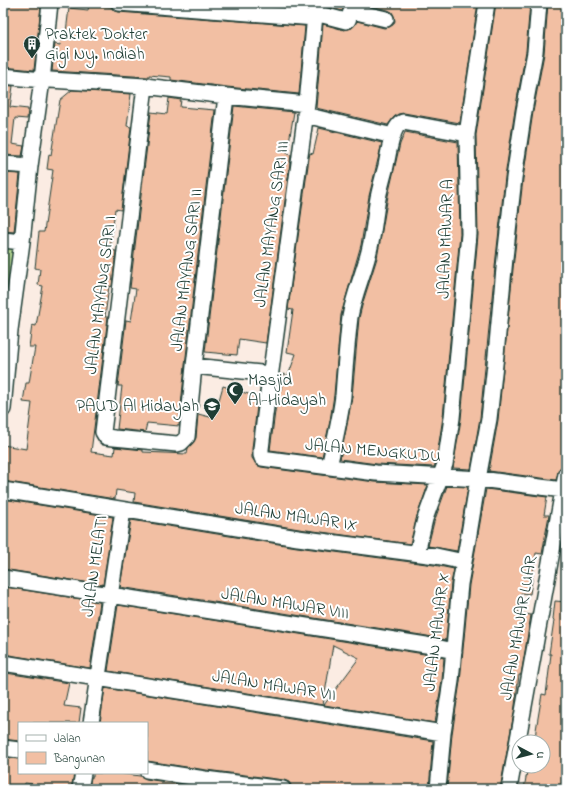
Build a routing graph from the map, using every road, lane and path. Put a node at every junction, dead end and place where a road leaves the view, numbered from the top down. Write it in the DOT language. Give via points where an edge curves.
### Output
graph roads {
  1 [pos="50,3"];
  2 [pos="119,3"];
  3 [pos="487,3"];
  4 [pos="539,3"];
  5 [pos="315,11"];
  6 [pos="386,19"];
  7 [pos="3,76"];
  8 [pos="42,80"];
  9 [pos="146,86"];
  10 [pos="226,96"];
  11 [pos="306,110"];
  12 [pos="467,134"];
  13 [pos="393,136"];
  14 [pos="3,164"];
  15 [pos="30,166"];
  16 [pos="3,240"];
  17 [pos="22,242"];
  18 [pos="6,329"];
  19 [pos="194,366"];
  20 [pos="270,374"];
  21 [pos="3,409"];
  22 [pos="177,444"];
  23 [pos="329,467"];
  24 [pos="440,476"];
  25 [pos="478,479"];
  26 [pos="565,481"];
  27 [pos="3,490"];
  28 [pos="123,510"];
  29 [pos="417,553"];
  30 [pos="464,562"];
  31 [pos="3,578"];
  32 [pos="111,596"];
  33 [pos="454,651"];
  34 [pos="3,663"];
  35 [pos="98,678"];
  36 [pos="91,722"];
  37 [pos="443,732"];
  38 [pos="3,748"];
  39 [pos="18,750"];
  40 [pos="148,770"];
  41 [pos="83,774"];
  42 [pos="204,784"];
  43 [pos="80,789"];
  44 [pos="283,789"];
  45 [pos="438,789"];
  46 [pos="509,789"];
  1 -- 8 [label="street"];
  2 -- 5 [label="street"];
  3 -- 12 [label="street, JALAN MAWAR A"];
  4 -- 25 [label="street, JALAN MAWAR X" via="535,52 514,178 489,418"];
  5 -- 6 [label="street" via="346,22 352,11"];
  5 -- 11 [label="street, JALAN MAYANG SARI III"];
  7 -- 8 [label="street"];
  8 -- 9 [label="street"];
  8 -- 15 [label="street"];
  9 -- 10 [label="street"];
  9 -- 22 [label="street, JALAN MAYANG SARI I" via="103,432 106,437"];
  10 -- 11 [label="street"];
  10 -- 19 [label="street, JALAN MAYANG SARI II"];
  11 -- 13 [label="street" via="351,126"];
  11 -- 20 [label="street, JALAN MAYANG SARI III"];
  12 -- 13 [label="street" via="403,122 398,124"];
  12 -- 24 [label="street, JALAN MAWAR A" via="469,234 452,418 445,464"];
  13 -- 23 [label="street" via="378,196 370,246 350,316 343,396"];
  14 -- 15 [label="street"];
  15 -- 17 [label="street"];
  16 -- 17 [label="street"];
  17 -- 18 [label="street"];
  18 -- 21 [label="street"];
  19 -- 20 [label="street"];
  19 -- 22 [label="street, JALAN MAYANG SARI II" via="187,438"];
  20 -- 23 [label="street, JALAN MENGKUDU" via="262,458"];
  23 -- 24 [label="street, JALAN MENGKUDU" via="376,473"];
  24 -- 25 [label="street, JALAN MENGKUDU"];
  24 -- 29 [label="street, JALAN MAWAR A" via="425,519"];
  25 -- 26 [label="street, JALAN MENGKUDU"];
  25 -- 30 [label="street, JALAN MAWAR X"];
  26 -- 46 [label="street, JALAN MAWAR LUAR"];
  27 -- 28 [label="street, JALAN MELATI"];
  28 -- 29 [label="street, JALAN MAWAR IX" via="298,538"];
  28 -- 32 [label="street, JALAN MELATI"];
  29 -- 30 [label="street, JALAN MAWAR IX"];
  30 -- 33 [label="street, JALAN MAWAR X"];
  31 -- 32 [label="street, JALAN MAWAR VIII"];
  32 -- 33 [label="street, JALAN MAWAR VIII"];
  32 -- 35 [label="street, JALAN MELATI"];
  33 -- 37 [label="street, JALAN MAWAR X"];
  34 -- 35 [label="street, JALAN MAWAR VII"];
  35 -- 36 [label="street, JALAN MELATI"];
  35 -- 37 [label="street, JALAN MAWAR VII"];
  37 -- 45 [label="street, JALAN MAWAR X"];
  38 -- 39 [label="street"];
  40 -- 42 [label="street"];
  41 -- 43 [label="street"];
  42 -- 44 [label="street"];
}
